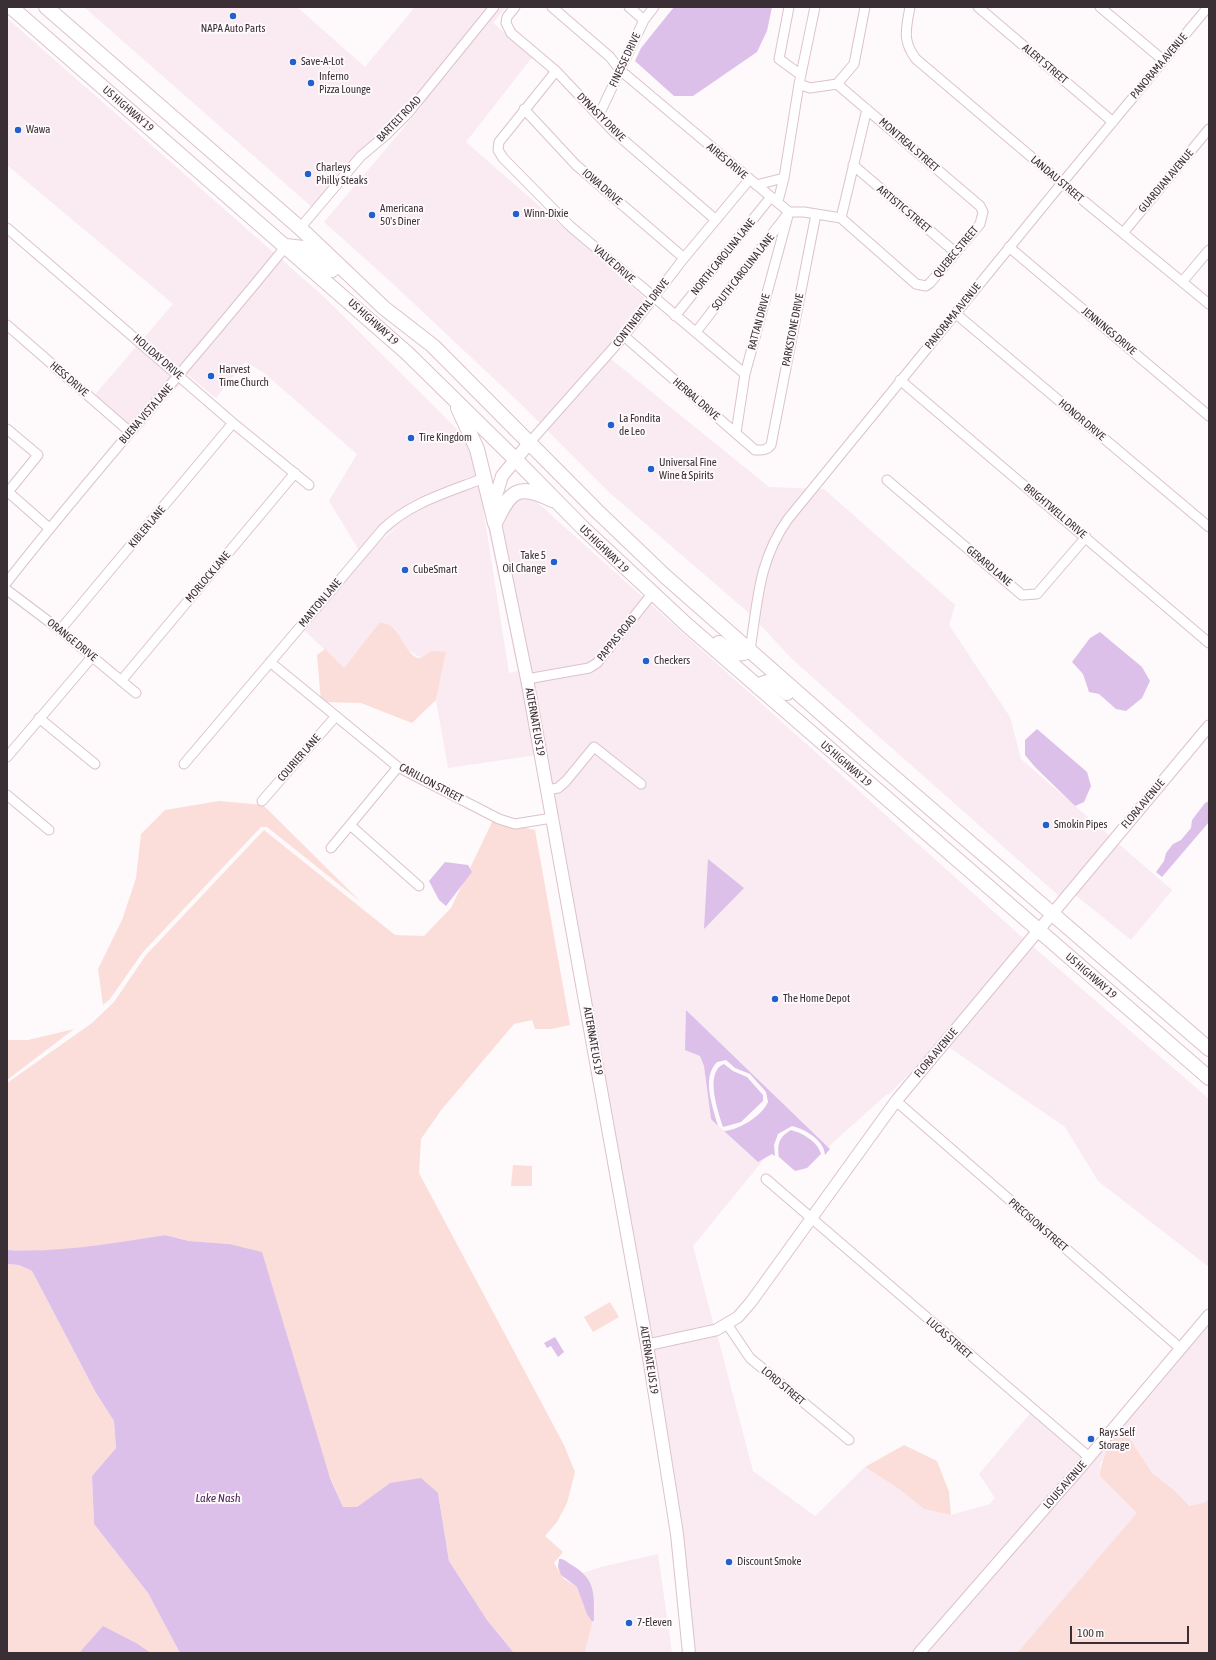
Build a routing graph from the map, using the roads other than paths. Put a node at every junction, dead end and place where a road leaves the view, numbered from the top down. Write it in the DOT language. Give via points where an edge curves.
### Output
graph roads {
  1 [pos="11,7"];
  2 [pos="46,7"];
  3 [pos="494,7"];
  4 [pos="515,7"];
  5 [pos="552,7"];
  6 [pos="629,7"];
  7 [pos="654,7"];
  8 [pos="789,7"];
  9 [pos="815,7"];
  10 [pos="865,7"];
  11 [pos="910,7"];
  12 [pos="978,7"];
  13 [pos="1100,7"];
  14 [pos="1208,7"];
  15 [pos="644,20"];
  16 [pos="1163,60"];
  17 [pos="620,70"];
  18 [pos="556,71"];
  19 [pos="800,79"];
  20 [pos="837,84"];
  21 [pos="524,109"];
  22 [pos="867,109"];
  23 [pos="599,115"];
  24 [pos="1113,122"];
  25 [pos="1209,130"];
  26 [pos="853,165"];
  27 [pos="784,178"];
  28 [pos="753,183"];
  29 [pos="1062,183"];
  30 [pos="774,200"];
  31 [pos="980,206"];
  32 [pos="789,212"];
  33 [pos="816,214"];
  34 [pos="841,218"];
  35 [pos="716,220"];
  36 [pos="7,228"];
  37 [pos="300,228"];
  38 [pos="1123,233"];
  39 [pos="286,246"];
  40 [pos="1010,247"];
  41 [pos="1209,250"];
  42 [pos="955,252"];
  43 [pos="684,258"];
  44 [pos="1182,282"];
  45 [pos="653,298"];
  46 [pos="1209,304"];
  47 [pos="384,308"];
  48 [pos="955,313"];
  49 [pos="676,316"];
  50 [pos="7,325"];
  51 [pos="696,332"];
  52 [pos="624,336"];
  53 [pos="745,374"];
  54 [pos="179,375"];
  55 [pos="900,380"];
  56 [pos="451,395"];
  57 [pos="1209,416"];
  58 [pos="233,423"];
  59 [pos="7,429"];
  60 [pos="130,432"];
  61 [pos="736,433"];
  62 [pos="530,442"];
  63 [pos="771,446"];
  64 [pos="515,459"];
  65 [pos="295,473"];
  66 [pos="484,478"];
  67 [pos="887,480"];
  68 [pos="309,485"];
  69 [pos="7,491"];
  70 [pos="558,503"];
  71 [pos="494,523"];
  72 [pos="1209,527"];
  73 [pos="49,528"];
  74 [pos="1086,537"];
  75 [pos="630,573"];
  76 [pos="7,582"];
  77 [pos="7,590"];
  78 [pos="652,594"];
  79 [pos="60,630"];
  80 [pos="1209,643"];
  81 [pos="750,650"];
  82 [pos="92,656"];
  83 [pos="270,662"];
  84 [pos="527,679"];
  85 [pos="121,681"];
  86 [pos="758,687"];
  87 [pos="136,693"];
  88 [pos="336,716"];
  89 [pos="39,718"];
  90 [pos="834,723"];
  91 [pos="1209,726"];
  92 [pos="7,757"];
  93 [pos="94,764"];
  94 [pos="184,764"];
  95 [pos="398,767"];
  96 [pos="641,784"];
  97 [pos="547,790"];
  98 [pos="7,795"];
  99 [pos="262,801"];
  100 [pos="552,818"];
  101 [pos="350,825"];
  102 [pos="49,830"];
  103 [pos="331,848"];
  104 [pos="420,886"];
  105 [pos="1052,913"];
  106 [pos="1037,930"];
  107 [pos="1209,1049"];
  108 [pos="1193,1064"];
  109 [pos="1209,1066"];
  110 [pos="1209,1078"];
  111 [pos="896,1101"];
  112 [pos="766,1179"];
  113 [pos="810,1219"];
  114 [pos="1209,1315"];
  115 [pos="727,1324"];
  116 [pos="647,1345"];
  117 [pos="1180,1348"];
  118 [pos="849,1440"];
  119 [pos="1089,1457"];
  120 [pos="689,1653"];
  121 [pos="919,1653"];
  1 -- 39 [label="highway, US HIGHWAY 19"];
  2 -- 37 [label="highway, US HIGHWAY 19"];
  3 -- 37 [label="street, BARTELT ROAD" via="409,112 361,156"];
  4 -- 18 [label="street, DYNASTY DRIVE" via="507,17 507,28"];
  5 -- 17 [label="street, AIRES DRIVE" via="610,57"];
  6 -- 15 [label="street"];
  7 -- 15 [label="street, FINESSE DRIVE"];
  8 -- 19 [label="street" via="779,59"];
  9 -- 19 [label="street"];
  10 -- 20 [label="street" via="854,64"];
  11 -- 29 [label="street, LANDAU STREET" via="906,42 916,59"];
  12 -- 24 [label="street, ALERT STREET"];
  13 -- 16 [label="street"];
  14 -- 16 [label="street, PANORAMA AVENUE"];
  15 -- 17 [label="street, FINESSE DRIVE"];
  16 -- 24 [label="street, PANORAMA AVENUE"];
  17 -- 23 [label="street, FINESSE DRIVE"];
  17 -- 28 [label="street, AIRES DRIVE"];
  18 -- 21 [label="street"];
  18 -- 23 [label="street, DYNASTY DRIVE"];
  19 -- 20 [label="street" via="810,88"];
  19 -- 27 [label="street"];
  20 -- 22 [label="street, MONTREAL STREET"];
  21 -- 43 [label="street, IOWA DRIVE" via="576,165"];
  21 -- 45 [label="street, VALVE DRIVE" via="499,142 498,150 503,158 570,226"];
  22 -- 26 [label="street"];
  22 -- 31 [label="street, MONTREAL STREET"];
  23 -- 35 [label="street, DYNASTY DRIVE" via="613,131"];
  24 -- 29 [label="street, PANORAMA AVENUE"];
  25 -- 38 [label="street, GUARDIAN AVENUE"];
  26 -- 34 [label="street"];
  26 -- 42 [label="street, ARTISTIC STREET"];
  27 -- 28 [label="street"];
  27 -- 30 [label="street"];
  28 -- 30 [label="street, AIRES DRIVE"];
  28 -- 35 [label="street, CONTINENTAL DRIVE"];
  29 -- 38 [label="street, LANDAU STREET"];
  29 -- 40 [label="street, PANORAMA AVENUE"];
  30 -- 32 [label="street, AIRES DRIVE"];
  30 -- 49 [label="street, NORTH CAROLINA LANE"];
  31 -- 42 [label="street, QUEBEC STREET" via="980,224"];
  32 -- 33 [label="street"];
  32 -- 51 [label="street, SOUTH CAROLINA LANE"];
  32 -- 53 [label="street, RATTAN DRIVE"];
  33 -- 34 [label="street"];
  33 -- 63 [label="street, PARKSTONE DRIVE"];
  34 -- 42 [label="street, QUEBEC STREET" via="916,284 926,286 930,283"];
  35 -- 43 [label="street, CONTINENTAL DRIVE"];
  36 -- 54 [label="street, HOLIDAY DRIVE"];
  37 -- 47 [label="highway, US HIGHWAY 19"];
  38 -- 44 [label="street, LANDAU STREET"];
  39 -- 47 [label="highway" via="303,248 311,252 345,281"];
  39 -- 54 [label="street, BUENA VISTA LANE"];
  39 -- 56 [label="highway, US HIGHWAY 19"];
  40 -- 48 [label="street, PANORAMA AVENUE"];
  40 -- 57 [label="street, JENNINGS DRIVE"];
  41 -- 44 [label="street"];
  43 -- 45 [label="street, CONTINENTAL DRIVE"];
  44 -- 46 [label="street, LANDAU STREET"];
  45 -- 49 [label="street, VALVE DRIVE"];
  45 -- 52 [label="street, CONTINENTAL DRIVE"];
  47 -- 62 [label="highway, US HIGHWAY 19" via="433,346"];
  48 -- 55 [label="street, PANORAMA AVENUE"];
  48 -- 72 [label="street, HONOR DRIVE"];
  49 -- 51 [label="street, VALVE DRIVE"];
  50 -- 60 [label="street, HESS DRIVE"];
  51 -- 53 [label="street, VALVE DRIVE"];
  52 -- 61 [label="street, HERBAL DRIVE"];
  52 -- 62 [label="street, CONTINENTAL DRIVE"];
  53 -- 61 [label="street, RATTAN DRIVE"];
  54 -- 58 [label="street, HOLIDAY DRIVE"];
  54 -- 60 [label="street, BUENA VISTA LANE"];
  55 -- 74 [label="street, BRIGHTWELL DRIVE"];
  55 -- 81 [label="street, PANORAMA AVENUE" via="775,538 763,567"];
  56 -- 64 [label="highway, US HIGHWAY 19"];
  56 -- 66 [label="highway" via="478,449"];
  58 -- 65 [label="street, HOLIDAY DRIVE"];
  58 -- 79 [label="street, KIBLER LANE"];
  59 -- 69 [label="street" via="38,455"];
  60 -- 73 [label="street, BUENA VISTA LANE"];
  61 -- 63 [label="street, HERBAL DRIVE" via="755,450 765,451"];
  62 -- 64 [label="main road, ALTERNATE US 19"];
  62 -- 81 [label="highway, US HIGHWAY 19" via="634,547"];
  64 -- 70 [label="highway, US HIGHWAY 19"];
  64 -- 71 [label="main road, ALTERNATE US 19" via="499,483"];
  65 -- 68 [label="street, HOLIDAY DRIVE"];
  65 -- 85 [label="street, MORLOCK LANE"];
  66 -- 71 [label="highway"];
  66 -- 83 [label="street, MANTON LANE" via="412,507 394,518"];
  67 -- 74 [label="street, GERARD LANE" via="1022,595 1038,594"];
  69 -- 73 [label="street"];
  70 -- 71 [label="highway" via="536,493 521,491 506,501"];
  70 -- 75 [label="highway, US HIGHWAY 19"];
  71 -- 84 [label="main road, ALTERNATE US 19"];
  73 -- 76 [label="street, BUENA VISTA LANE"];
  74 -- 80 [label="street, BRIGHTWELL DRIVE"];
  75 -- 78 [label="highway, US HIGHWAY 19"];
  75 -- 81 [label="highway" via="667,597 730,651 737,655"];
  77 -- 79 [label="street, ORANGE DRIVE"];
  78 -- 84 [label="street, PAPPAS ROAD" via="597,663 588,668"];
  78 -- 86 [label="highway, US HIGHWAY 19"];
  79 -- 82 [label="street, ORANGE DRIVE"];
  81 -- 90 [label="highway, US HIGHWAY 19"];
  82 -- 85 [label="street, ORANGE DRIVE"];
  82 -- 89 [label="street"];
  83 -- 88 [label="street, CARILLON STREET"];
  83 -- 94 [label="street, MANTON LANE"];
  84 -- 97 [label="main road, ALTERNATE US 19"];
  85 -- 87 [label="street, ORANGE DRIVE"];
  86 -- 90 [label="highway" via="763,682 773,683 811,715"];
  86 -- 106 [label="highway, US HIGHWAY 19"];
  88 -- 95 [label="street, CARILLON STREET"];
  88 -- 99 [label="street, COURIER LANE"];
  89 -- 92 [label="street"];
  89 -- 93 [label="street"];
  90 -- 105 [label="highway, US HIGHWAY 19"];
  91 -- 105 [label="street, FLORA AVENUE"];
  95 -- 100 [label="street, CARILLON STREET" via="499,819 515,824"];
  95 -- 101 [label="street"];
  96 -- 97 [label="street" via="594,747 564,783 558,788"];
  97 -- 100 [label="main road, ALTERNATE US 19"];
  98 -- 102 [label="street"];
  100 -- 116 [label="main road, ALTERNATE US 19"];
  101 -- 103 [label="street"];
  101 -- 104 [label="street"];
  105 -- 106 [label="street, FLORA AVENUE"];
  105 -- 107 [label="highway, US HIGHWAY 19"];
  106 -- 108 [label="highway, US HIGHWAY 19"];
  106 -- 111 [label="street, FLORA AVENUE"];
  108 -- 109 [label="highway"];
  108 -- 110 [label="highway, US HIGHWAY 19"];
  111 -- 113 [label="street, FLORA AVENUE"];
  111 -- 117 [label="street, PRECISION STREET"];
  112 -- 113 [label="street, LUCAS STREET"];
  113 -- 115 [label="street, FLORA AVENUE" via="751,1302 738,1317"];
  113 -- 119 [label="street, LUCAS STREET"];
  114 -- 117 [label="street, LOUIS AVENUE"];
  115 -- 116 [label="street, FLORA AVENUE" via="716,1330"];
  115 -- 118 [label="street, LORD STREET" via="750,1358"];
  116 -- 120 [label="main road, ALTERNATE US 19" via="677,1534"];
  117 -- 119 [label="street, LOUIS AVENUE"];
  119 -- 121 [label="street, LOUIS AVENUE"];
}
